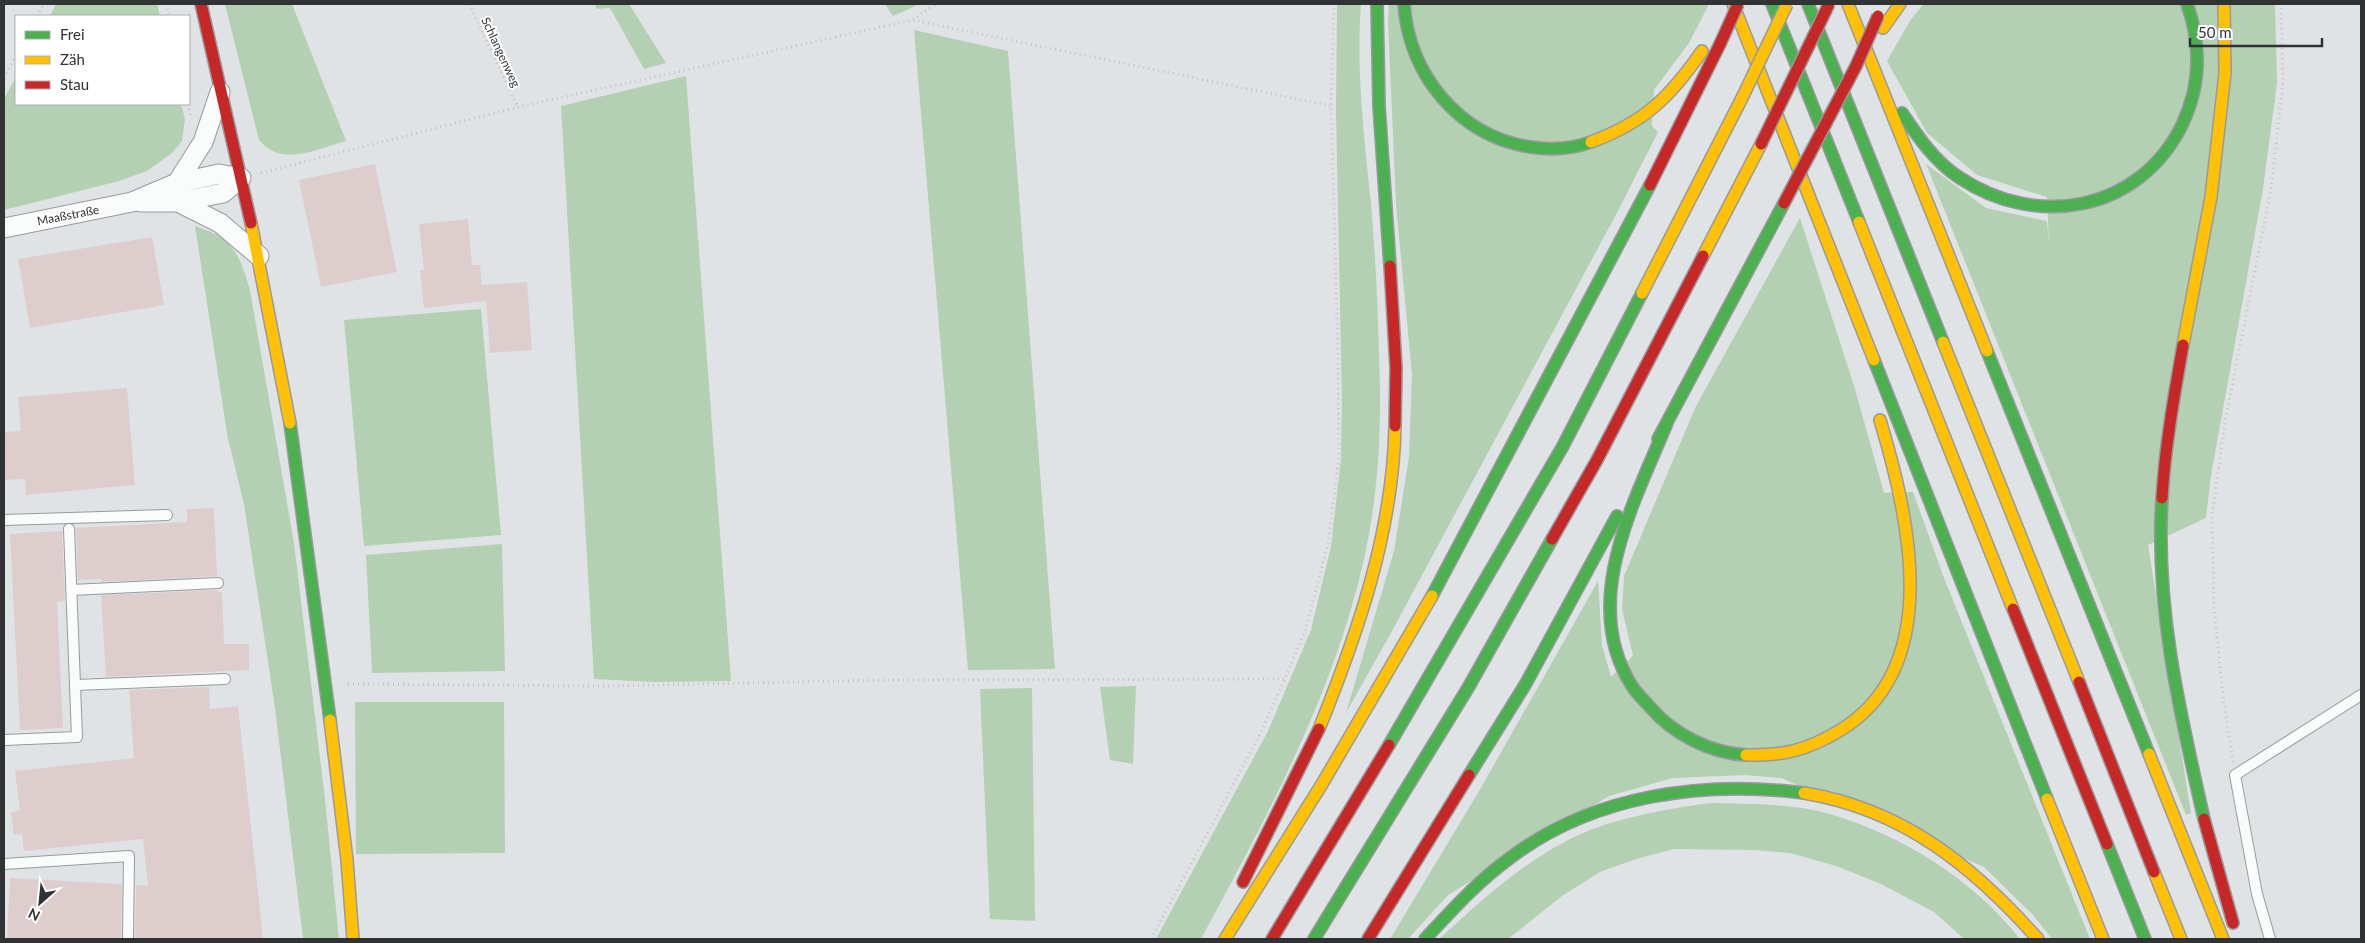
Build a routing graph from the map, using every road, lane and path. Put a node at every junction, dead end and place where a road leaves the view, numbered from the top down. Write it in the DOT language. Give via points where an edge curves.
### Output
graph roads {
  1 [pos="201,4"];
  2 [pos="469,4"];
  3 [pos="935,4"];
  4 [pos="1334,4"];
  5 [pos="1377,4"];
  6 [pos="1404,4"];
  7 [pos="1735,4"];
  8 [pos="1772,4"];
  9 [pos="1788,4"];
  10 [pos="1808,4"];
  11 [pos="1829,4"];
  12 [pos="1848,4"];
  13 [pos="1885,4"];
  14 [pos="1900,4"];
  15 [pos="2187,4"];
  16 [pos="2224,4"];
  17 [pos="2281,4"];
  18 [pos="913,20"];
  19 [pos="15,57"];
  20 [pos="1856,66"];
  21 [pos="1872,66"];
  22 [pos="4,78"];
  23 [pos="221,91"];
  24 [pos="188,105"];
  25 [pos="1331,106"];
  26 [pos="518,107"];
  27 [pos="203,142"];
  28 [pos="241,178"];
  29 [pos="177,183"];
  30 [pos="132,202"];
  31 [pos="178,202"];
  32 [pos="220,223"];
  33 [pos="4,228"];
  34 [pos="259,256"];
  35 [pos="1856,317"];
  36 [pos="1861,359"];
  37 [pos="1876,406"];
  38 [pos="1667,423"];
  39 [pos="167,515"];
  40 [pos="4,520"];
  41 [pos="69,529"];
  42 [pos="218,583"];
  43 [pos="71,590"];
  44 [pos="225,679"];
  45 [pos="1285,679"];
  46 [pos="76,684"];
  47 [pos="326,684"];
  48 [pos="2361,696"];
  49 [pos="4,740"];
  50 [pos="2235,776"];
  51 [pos="4,864"];
  52 [pos="1236,896"];
  53 [pos="1227,913"];
  54 [pos="2235,930"];
  55 [pos="128,939"];
  56 [pos="307,939"];
  57 [pos="353,939"];
  58 [pos="1151,939"];
  59 [pos="1214,939"];
  60 [pos="1225,939"];
  61 [pos="1272,939"];
  62 [pos="1314,939"];
  63 [pos="1368,939"];
  64 [pos="1425,939"];
  65 [pos="2038,939"];
  66 [pos="2103,939"];
  67 [pos="2145,939"];
  68 [pos="2181,939"];
  69 [pos="2223,939"];
  70 [pos="2270,939"];
  1 -- 23 [label="main road"];
  2 -- 26 [label="path, Schlangenweg"];
  3 -- 18 [label="path"];
  4 -- 25 [label="path"];
  5 -- 52 [label="main road" via="1376,74 1396,337 1393,464 1379,556 1346,658 1317,732"];
  6 -- 7 [label="main road" via="1414,55 1436,92 1451,108 1487,133 1528,147 1550,149 1572,148 1600,140 1633,125 1651,112 1686,75"];
  7 -- 35 [label="main road"];
  7 -- 60 [label="main road, bridge" via="1720,44 1649,186 1422,615"];
  8 -- 67 [label="main road"];
  9 -- 61 [label="main road, bridge" via="1563,446 1440,660"];
  10 -- 68 [label="main road"];
  11 -- 62 [label="main road, bridge" via="1761,144 1597,460 1468,688"];
  12 -- 21 [label="main road"];
  13 -- 20 [label="main road, bridge"];
  14 -- 20 [label="main road, bridge"];
  15 -- 21 [label="main road" via="2198,38 2199,59 2194,94 2177,137 2147,173 2128,188 2081,206 2030,207 1983,192 1959,178 1933,156 1912,129"];
  16 -- 54 [label="main road" via="2225,73 2211,197 2171,420 2160,532 2164,614 2175,689 2199,798"];
  17 -- 50 [label="path" via="2283,82 2271,189 2224,422 2212,516 2214,608"];
  18 -- 25 [label="path"];
  18 -- 26 [label="path"];
  19 -- 22 [label="path"];
  20 -- 38 [label="main road, bridge"];
  21 -- 69 [label="main road"];
  23 -- 27 [label="street"];
  23 -- 28 [label="main road"];
  24 -- 27 [label="path" via="196,138"];
  25 -- 45 [label="path" via="1339,457 1328,544 1306,628"];
  26 -- 28 [label="path"];
  27 -- 29 [label="street"];
  28 -- 29 [label="street, Maaßstraße" via="219,174"];
  28 -- 31 [label="street, Maaßstraße" via="223,193"];
  28 -- 34 [label="main road"];
  29 -- 30 [label="street, Maaßstraße"];
  30 -- 31 [label="street, Maaßstraße"];
  30 -- 33 [label="street, Maaßstraße"];
  31 -- 32 [label="street, Maaßstraße"];
  32 -- 34 [label="street, Maaßstraße"];
  32 -- 56 [label="path" via="209,242 210,273 228,344 238,454 251,489 257,518 261,602 278,663 286,777 307,902"];
  34 -- 47 [label="main road" via="288,410"];
  35 -- 36 [label="main road"];
  35 -- 66 [label="main road"];
  37 -- 38 [label="main road" via="1906,518 1910,583 1907,620 1898,661 1876,700 1861,716 1825,741 1783,755 1746,756 1717,751 1676,732 1643,703 1620,665 1609,622 1611,578"];
  38 -- 63 [label="main road" via="1526,685"];
  39 -- 40 [label="lane"];
  41 -- 43 [label="lane"];
  42 -- 43 [label="lane"];
  43 -- 46 [label="lane"];
  44 -- 46 [label="lane"];
  45 -- 47 [label="path" via="891,680 600,686"];
  45 -- 58 [label="path" via="1260,734"];
  46 -- 49 [label="lane" via="77,736"];
  47 -- 57 [label="main road"];
  48 -- 50 [label="lane"];
  50 -- 70 [label="lane" via="2257,894"];
  51 -- 55 [label="lane" via="129,856"];
  53 -- 59 [label="main road"];
  64 -- 65 [label="main road" via="1467,894 1513,856 1597,812 1656,795 1758,790 1802,793 1847,804 1900,825 1953,857 2004,900"];
}
